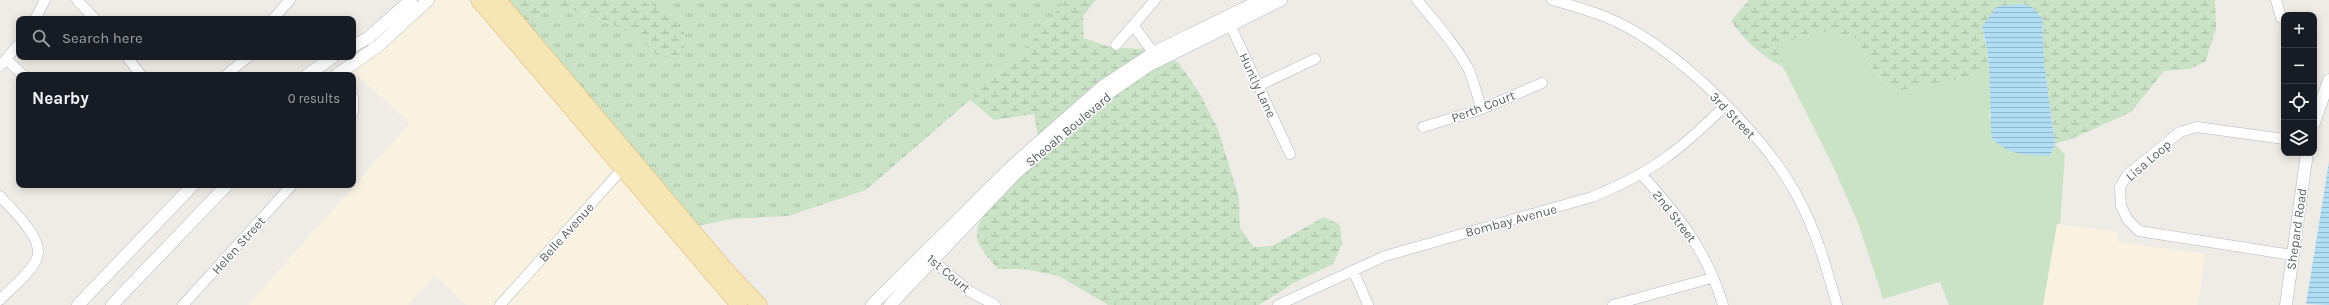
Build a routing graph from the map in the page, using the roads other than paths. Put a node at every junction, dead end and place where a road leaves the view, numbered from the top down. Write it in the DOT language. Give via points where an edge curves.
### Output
graph roads {
  1 [pos="45,0"];
  2 [pos="77,0"];
  3 [pos="290,0"];
  4 [pos="411,0"];
  5 [pos="428,0"];
  6 [pos="479,0"];
  7 [pos="498,0"];
  8 [pos="1155,0"];
  9 [pos="1261,0"];
  10 [pos="1281,0"];
  11 [pos="1417,0"];
  12 [pos="1552,0"];
  13 [pos="2276,0"];
  14 [pos="37,16"];
  15 [pos="92,16"];
  16 [pos="276,16"];
  17 [pos="2281,18"];
  18 [pos="1228,21"];
  19 [pos="1133,25"];
  20 [pos="356,44"];
  21 [pos="1116,45"];
  22 [pos="16,47"];
  23 [pos="1157,56"];
  24 [pos="1315,59"];
  25 [pos="128,60"];
  26 [pos="244,60"];
  27 [pos="329,60"];
  28 [pos="3,62"];
  29 [pos="18,72"];
  30 [pos="138,72"];
  31 [pos="230,72"];
  32 [pos="311,72"];
  33 [pos="343,72"];
  34 [pos="2329,80"];
  35 [pos="1542,83"];
  36 [pos="1258,86"];
  37 [pos="1726,105"];
  38 [pos="1482,109"];
  39 [pos="572,110"];
  40 [pos="2315,120"];
  41 [pos="603,124"];
  42 [pos="1423,127"];
  43 [pos="2281,139"];
  44 [pos="1290,154"];
  45 [pos="2307,156"];
  46 [pos="627,164"];
  47 [pos="1642,175"];
  48 [pos="190,188"];
  49 [pos="224,188"];
  50 [pos="289,188"];
  51 [pos="0,196"];
  52 [pos="923,252"];
  53 [pos="2292,255"];
  54 [pos="932,262"];
  55 [pos="1353,270"];
  56 [pos="1712,278"];
  57 [pos="0,300"];
  58 [pos="78,305"];
  59 [pos="112,305"];
  60 [pos="183,305"];
  61 [pos="500,305"];
  62 [pos="739,305"];
  63 [pos="759,305"];
  64 [pos="872,305"];
  65 [pos="890,305"];
  66 [pos="995,305"];
  67 [pos="1278,305"];
  68 [pos="1368,305"];
  69 [pos="1613,305"];
  70 [pos="1722,305"];
  71 [pos="1837,305"];
  72 [pos="2286,305"];
  1 -- 14 [label="street"];
  2 -- 15 [label="street"];
  3 -- 16 [label="street"];
  4 -- 20 [label="street" via="368,38"];
  5 -- 33 [label="street" via="378,46"];
  6 -- 39 [label="main road"];
  7 -- 41 [label="main road"];
  8 -- 19 [label="street"];
  9 -- 18 [label="street, Sheoah Boulevard"];
  10 -- 18 [label="street, Sheoah Boulevard"];
  11 -- 38 [label="street" via="1460,54 1470,72"];
  12 -- 37 [label="street, 3rd Street" via="1590,10 1646,38"];
  13 -- 17 [label="street"];
  18 -- 23 [label="street, Sheoah Boulevard"];
  18 -- 36 [label="street, Huntly Lane"];
  19 -- 21 [label="street"];
  19 -- 23 [label="street"];
  22 -- 28 [label="street"];
  23 -- 52 [label="street, Sheoah Boulevard" via="1103,86 1012,166"];
  23 -- 54 [label="street, Sheoah Boulevard" via="1108,94 1016,174"];
  24 -- 36 [label="street"];
  25 -- 30 [label="street"];
  26 -- 31 [label="street"];
  27 -- 32 [label="street"];
  28 -- 29 [label="street"];
  34 -- 40 [label="street"];
  35 -- 38 [label="street, Perth Court"];
  36 -- 44 [label="street, Huntly Lane"];
  37 -- 47 [label="street, Bombay Avenue" via="1685,145"];
  37 -- 71 [label="street, 3rd Street" via="1774,160 1795,192 1823,254"];
  38 -- 42 [label="street, Perth Court"];
  39 -- 41 [label="main road"];
  39 -- 46 [label="main road"];
  41 -- 46 [label="main road"];
  43 -- 53 [label="street, Lisa Loop" via="2197,127 2180,132 2127,175 2120,187 2121,206 2127,218 2139,231"];
  45 -- 53 [label="street, Shepard Road"];
  46 -- 61 [label="street, Belle Avenue"];
  46 -- 62 [label="main road"];
  46 -- 63 [label="main road"];
  47 -- 55 [label="street, Bombay Avenue" via="1592,197 1422,244"];
  47 -- 56 [label="street, 2nd Street" via="1689,230"];
  48 -- 58 [label="street"];
  49 -- 59 [label="street"];
  50 -- 60 [label="street, Helen Street"];
  51 -- 57 [label="street" via="34,237 38,248 33,266"];
  52 -- 54 [label="street, 1st Court"];
  52 -- 64 [label="street, Sheoah Boulevard"];
  53 -- 72 [label="street, Shepard Road"];
  54 -- 65 [label="street, Sheoah Boulevard"];
  54 -- 66 [label="street, 1st Court" via="969,291"];
  55 -- 67 [label="street, Bombay Avenue"];
  55 -- 68 [label="street"];
  56 -- 69 [label="street"];
  56 -- 70 [label="street, 2nd Street"];
}
